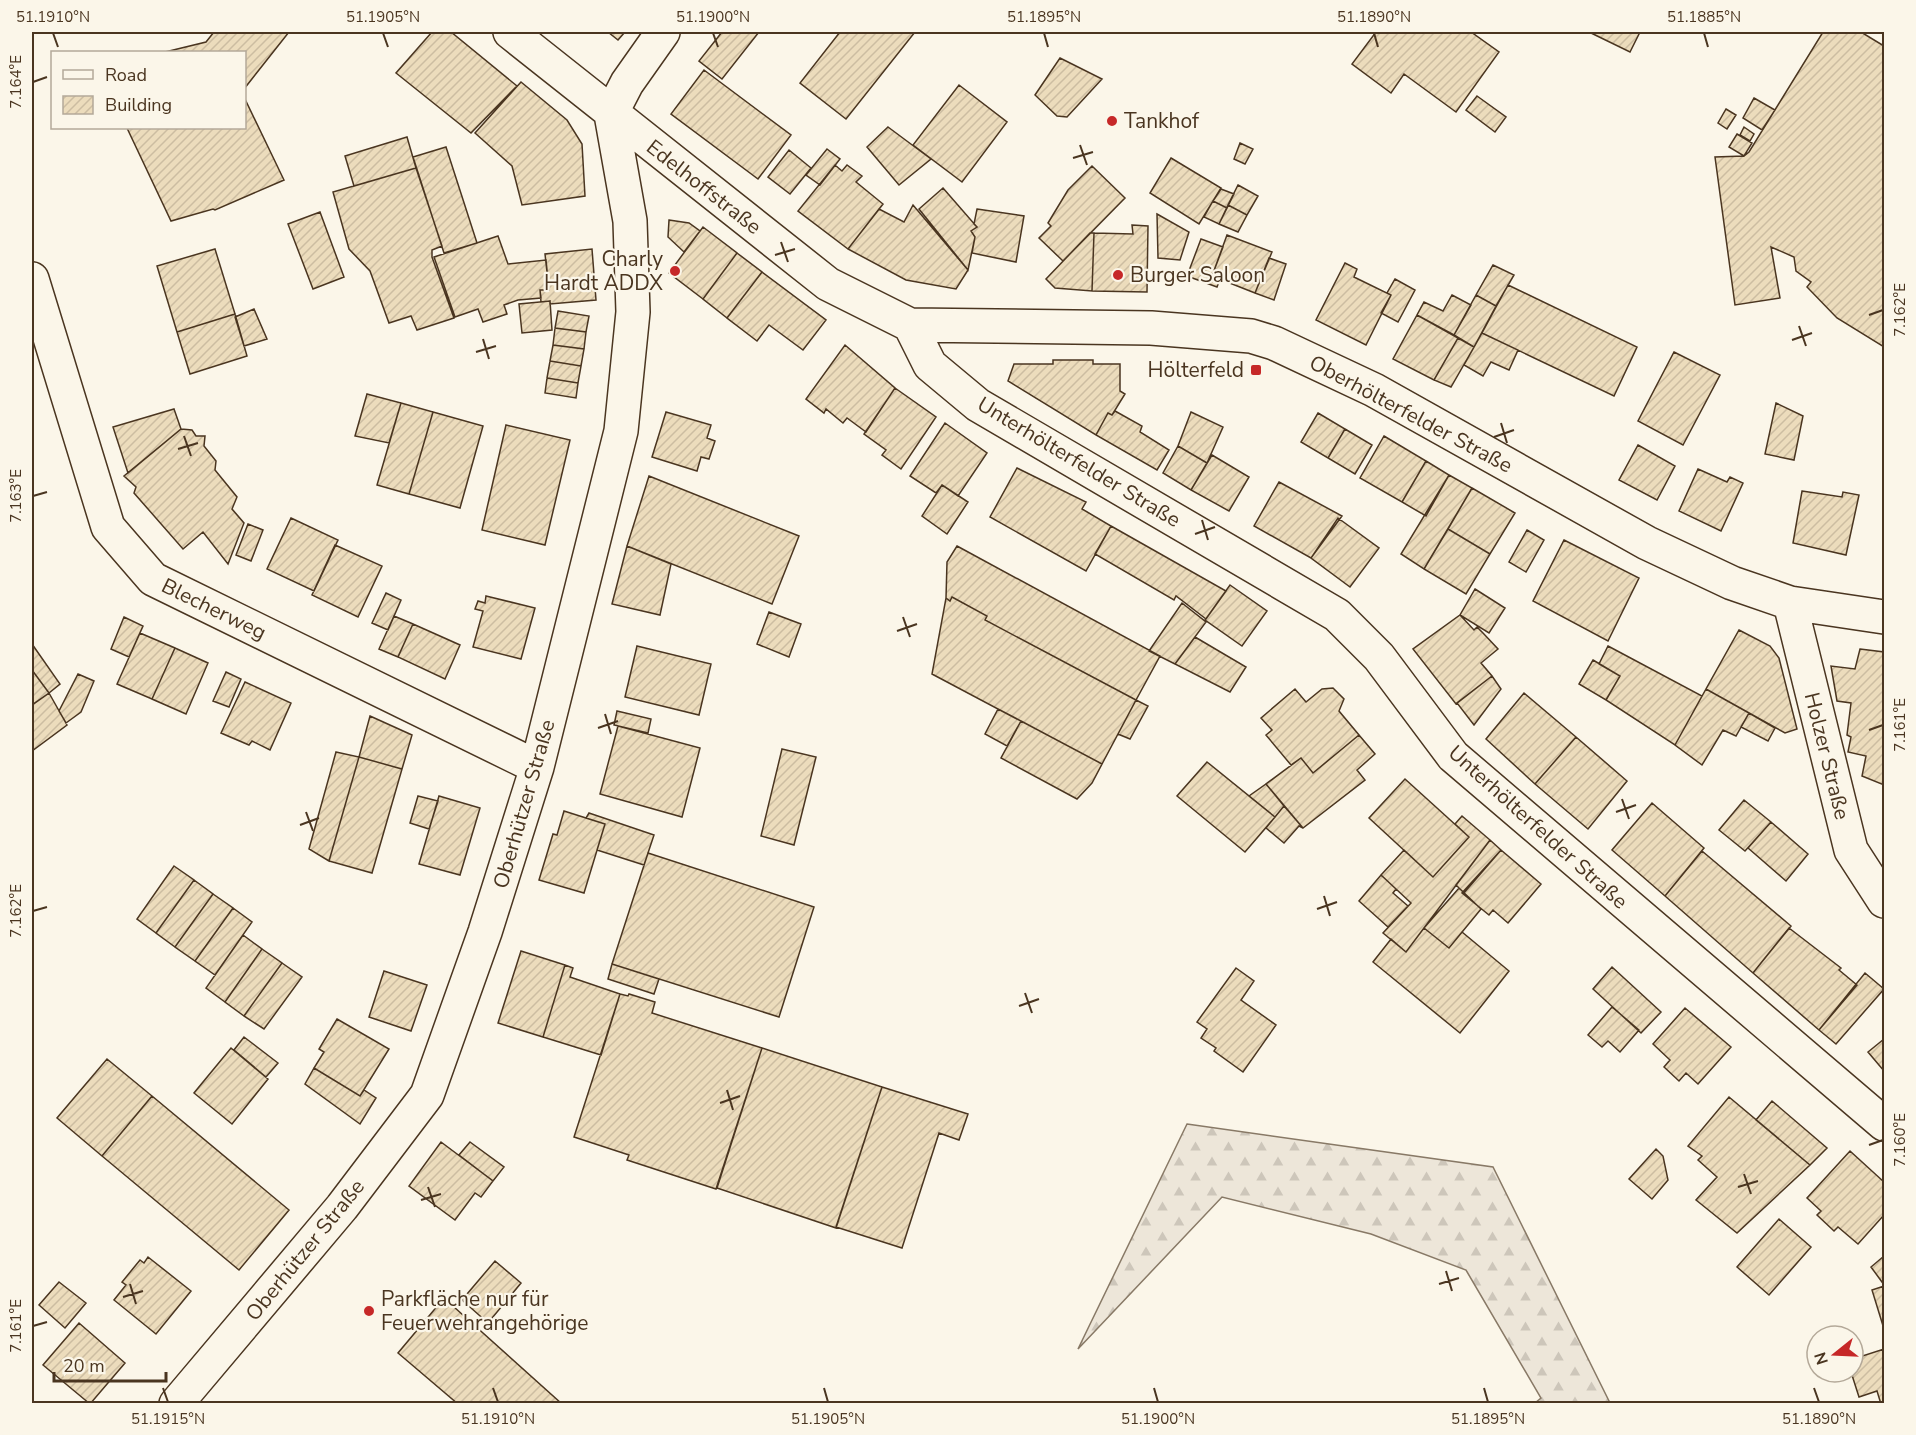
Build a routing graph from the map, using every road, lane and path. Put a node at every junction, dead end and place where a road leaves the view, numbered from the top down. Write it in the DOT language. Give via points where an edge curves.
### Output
graph roads {
  1 [pos="510,32"];
  2 [pos="663,32"];
  3 [pos="611,114"];
  4 [pos="32,279"];
  5 [pos="910,325"];
  6 [pos="1790,603"];
  7 [pos="1884,616"];
  8 [pos="537,767"];
  9 [pos="1884,901"];
  10 [pos="1884,1124"];
  11 [pos="176,1404"];
  1 -- 3 [label="street, Edelhoffstraße"];
  2 -- 3 [label="street" via="627,83"];
  3 -- 5 [label="street, Edelhoffstraße" via="828,284"];
  3 -- 8 [label="street, Oberhützer Straße" via="630,221 633,312 621,431"];
  4 -- 8 [label="street, Blecherweg" via="108,527 153,579"];
  5 -- 6 [label="street, Oberhölterfelder Straße" via="1151,328 1251,336 1274,343 1374,390 1647,543 1732,583"];
  5 -- 10 [label="street, Unterhölterfelder Straße" via="930,365 978,405 1337,615 1379,657 1453,756"];
  6 -- 7 [label="street, Oberhölterfelder Straße"];
  6 -- 9 [label="street, Holzer Straße" via="1851,850"];
  8 -- 11 [label="street, Oberhützer Straße" via="485,932 427,1095 342,1207"];
}
